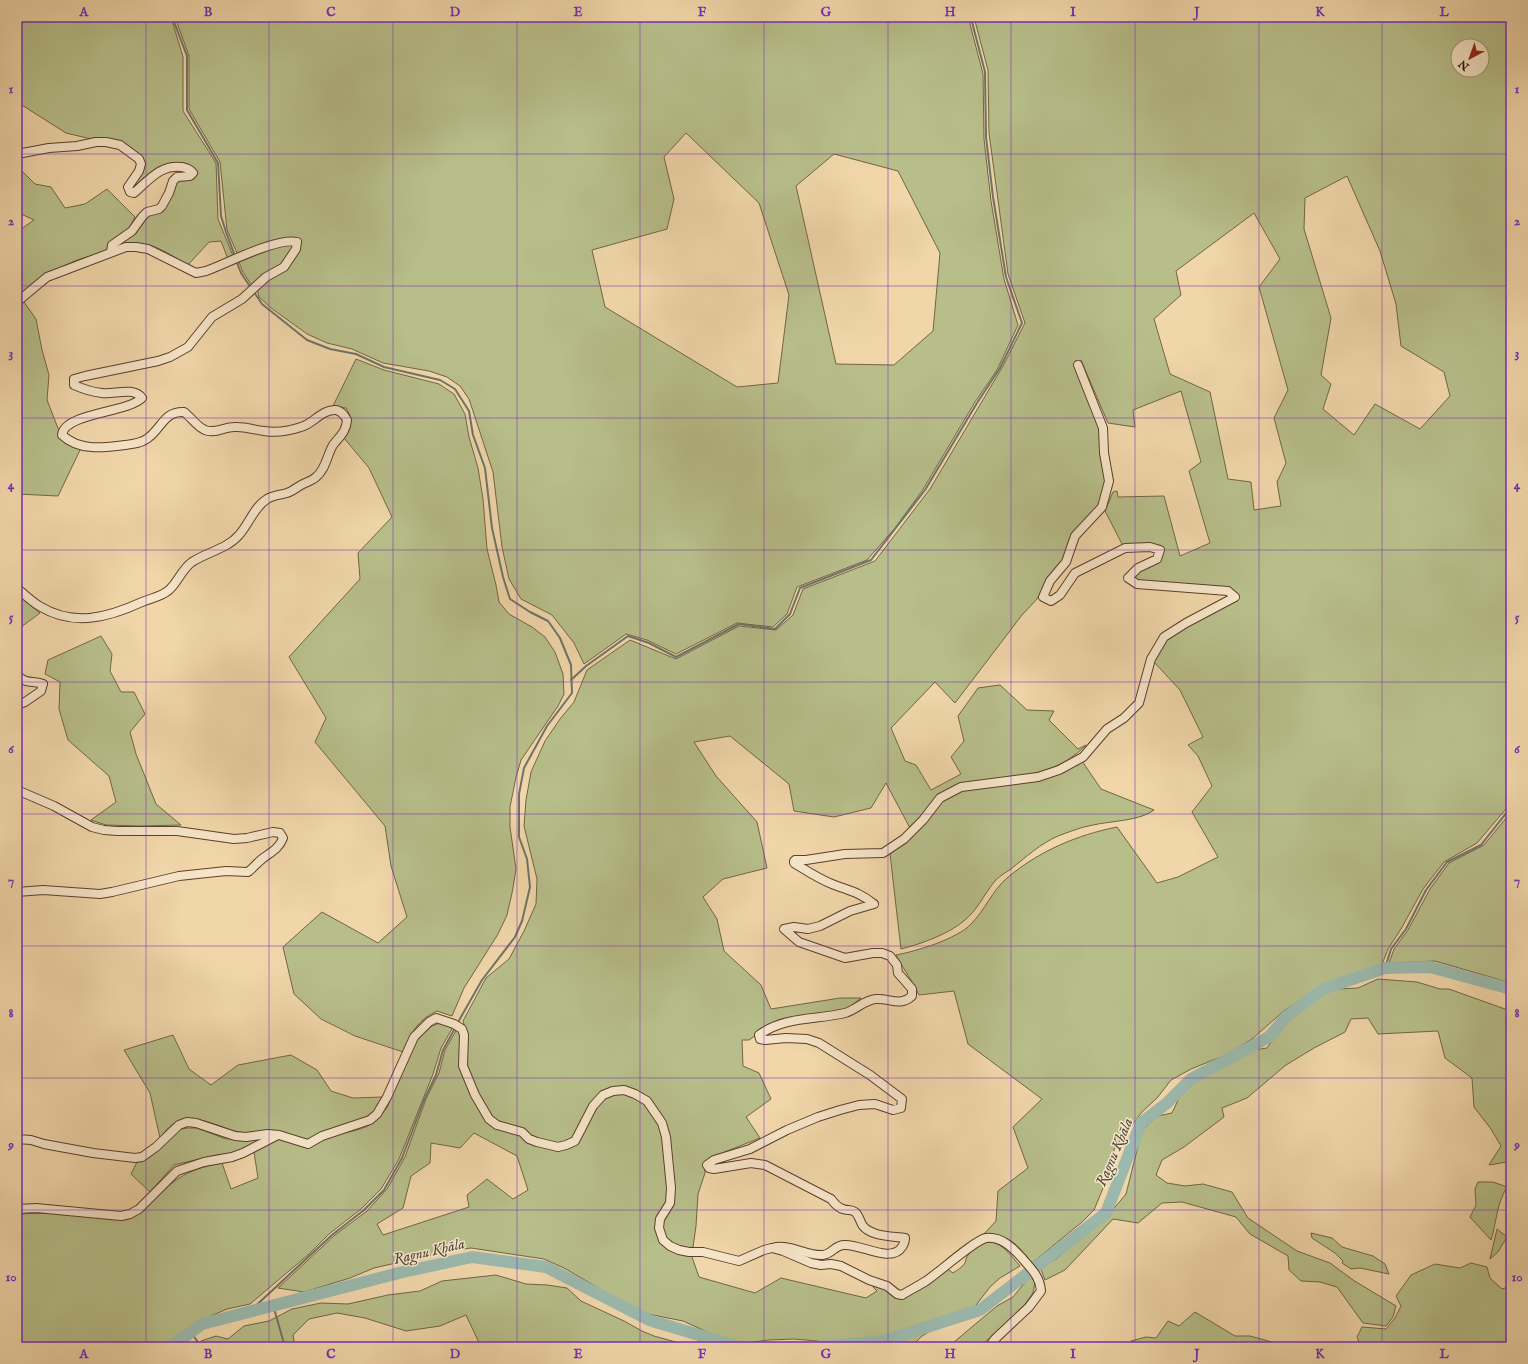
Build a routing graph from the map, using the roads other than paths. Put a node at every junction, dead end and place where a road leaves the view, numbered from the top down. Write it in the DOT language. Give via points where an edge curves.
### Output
graph roads {
  1 [pos="17,154"];
  2 [pos="111,252"];
  3 [pos="17,302"];
  4 [pos="1078,365"];
  5 [pos="17,588"];
  6 [pos="17,675"];
  7 [pos="17,705"];
  8 [pos="17,790"];
  9 [pos="17,892"];
  10 [pos="279,1135"];
  11 [pos="17,1140"];
  12 [pos="17,1209"];
  13 [pos="772,1248"];
  14 [pos="990,1347"];
  1 -- 2 [label="street" via="96,142 120,145 139,159 141,164 128,187 130,192 134,193 166,168 176,166 193,173 190,176 177,177 162,206 147,212 132,231 112,246"];
  2 -- 3 [label="street" via="47,276"];
  2 -- 5 [label="street" via="126,247 148,249 196,273 266,247 290,240 297,242 296,249 284,267 266,277 242,299 212,317 193,342 180,352 170,358 144,365 74,379 74,385 83,389 104,394 127,392 140,395 142,398 130,405 89,416 67,426 62,434 66,438 94,448 143,442 150,438 169,415 178,412 184,412 204,430 211,432 234,427 271,432 292,430 336,410 347,420 347,427 316,477 286,493 267,499 239,536 192,562 170,590 160,597 118,612 79,619 42,608"];
  4 -- 13 [label="street" via="1103,428 1109,481 1102,507 1076,536 1066,562 1050,581 1043,597 1051,601 1060,595 1076,573 1125,548 1150,546 1160,550 1158,559 1138,568 1128,578 1137,584 1228,591 1236,597 1164,637 1151,659 1139,703 1124,718 1107,728 1083,757 1059,770 1038,777 961,787 940,798 904,839 883,853 845,854 795,860 794,862 818,878 862,895 874,904 850,911 820,926 784,929 798,942 840,957 873,953 890,956 897,965 898,973 912,989 912,996 901,1002 877,999 847,1012 782,1023 759,1035 760,1039 807,1039 819,1043 892,1091 902,1099 901,1108 893,1110 875,1104 840,1110 707,1165 714,1169 751,1163 765,1165 831,1199 843,1209 856,1213 867,1229 884,1235 906,1238 902,1247 894,1252 870,1251 845,1244 828,1254 821,1255 781,1246"];
  6 -- 7 [label="street" via="26,682 43,684 42,691"];
  8 -- 9 [label="street" via="104,830 177,831 234,839 273,832 280,833 283,838 277,849 248,872 226,871 179,876 100,894 43,890"];
  10 -- 11 [label="street" via="235,1136 188,1122 179,1125 142,1158 93,1153 31,1140"];
  10 -- 12 [label="street" via="232,1157 204,1162 177,1171 147,1202 130,1214 121,1216 36,1208"];
  10 -- 13 [label="street" via="308,1144 322,1136 370,1120 377,1114 387,1097 414,1037 436,1018 462,1029 463,1066 489,1119 497,1125 522,1132 529,1139 558,1147 575,1141 594,1106 603,1095 613,1091 624,1090 647,1101 662,1123 667,1143 670,1203 660,1220 659,1228 663,1240 670,1246 689,1252 703,1252 740,1260"];
  13 -- 14 [label="street" via="811,1263 841,1266 902,1295 985,1238 1004,1242 1011,1246 1037,1275 1041,1291"];
}
